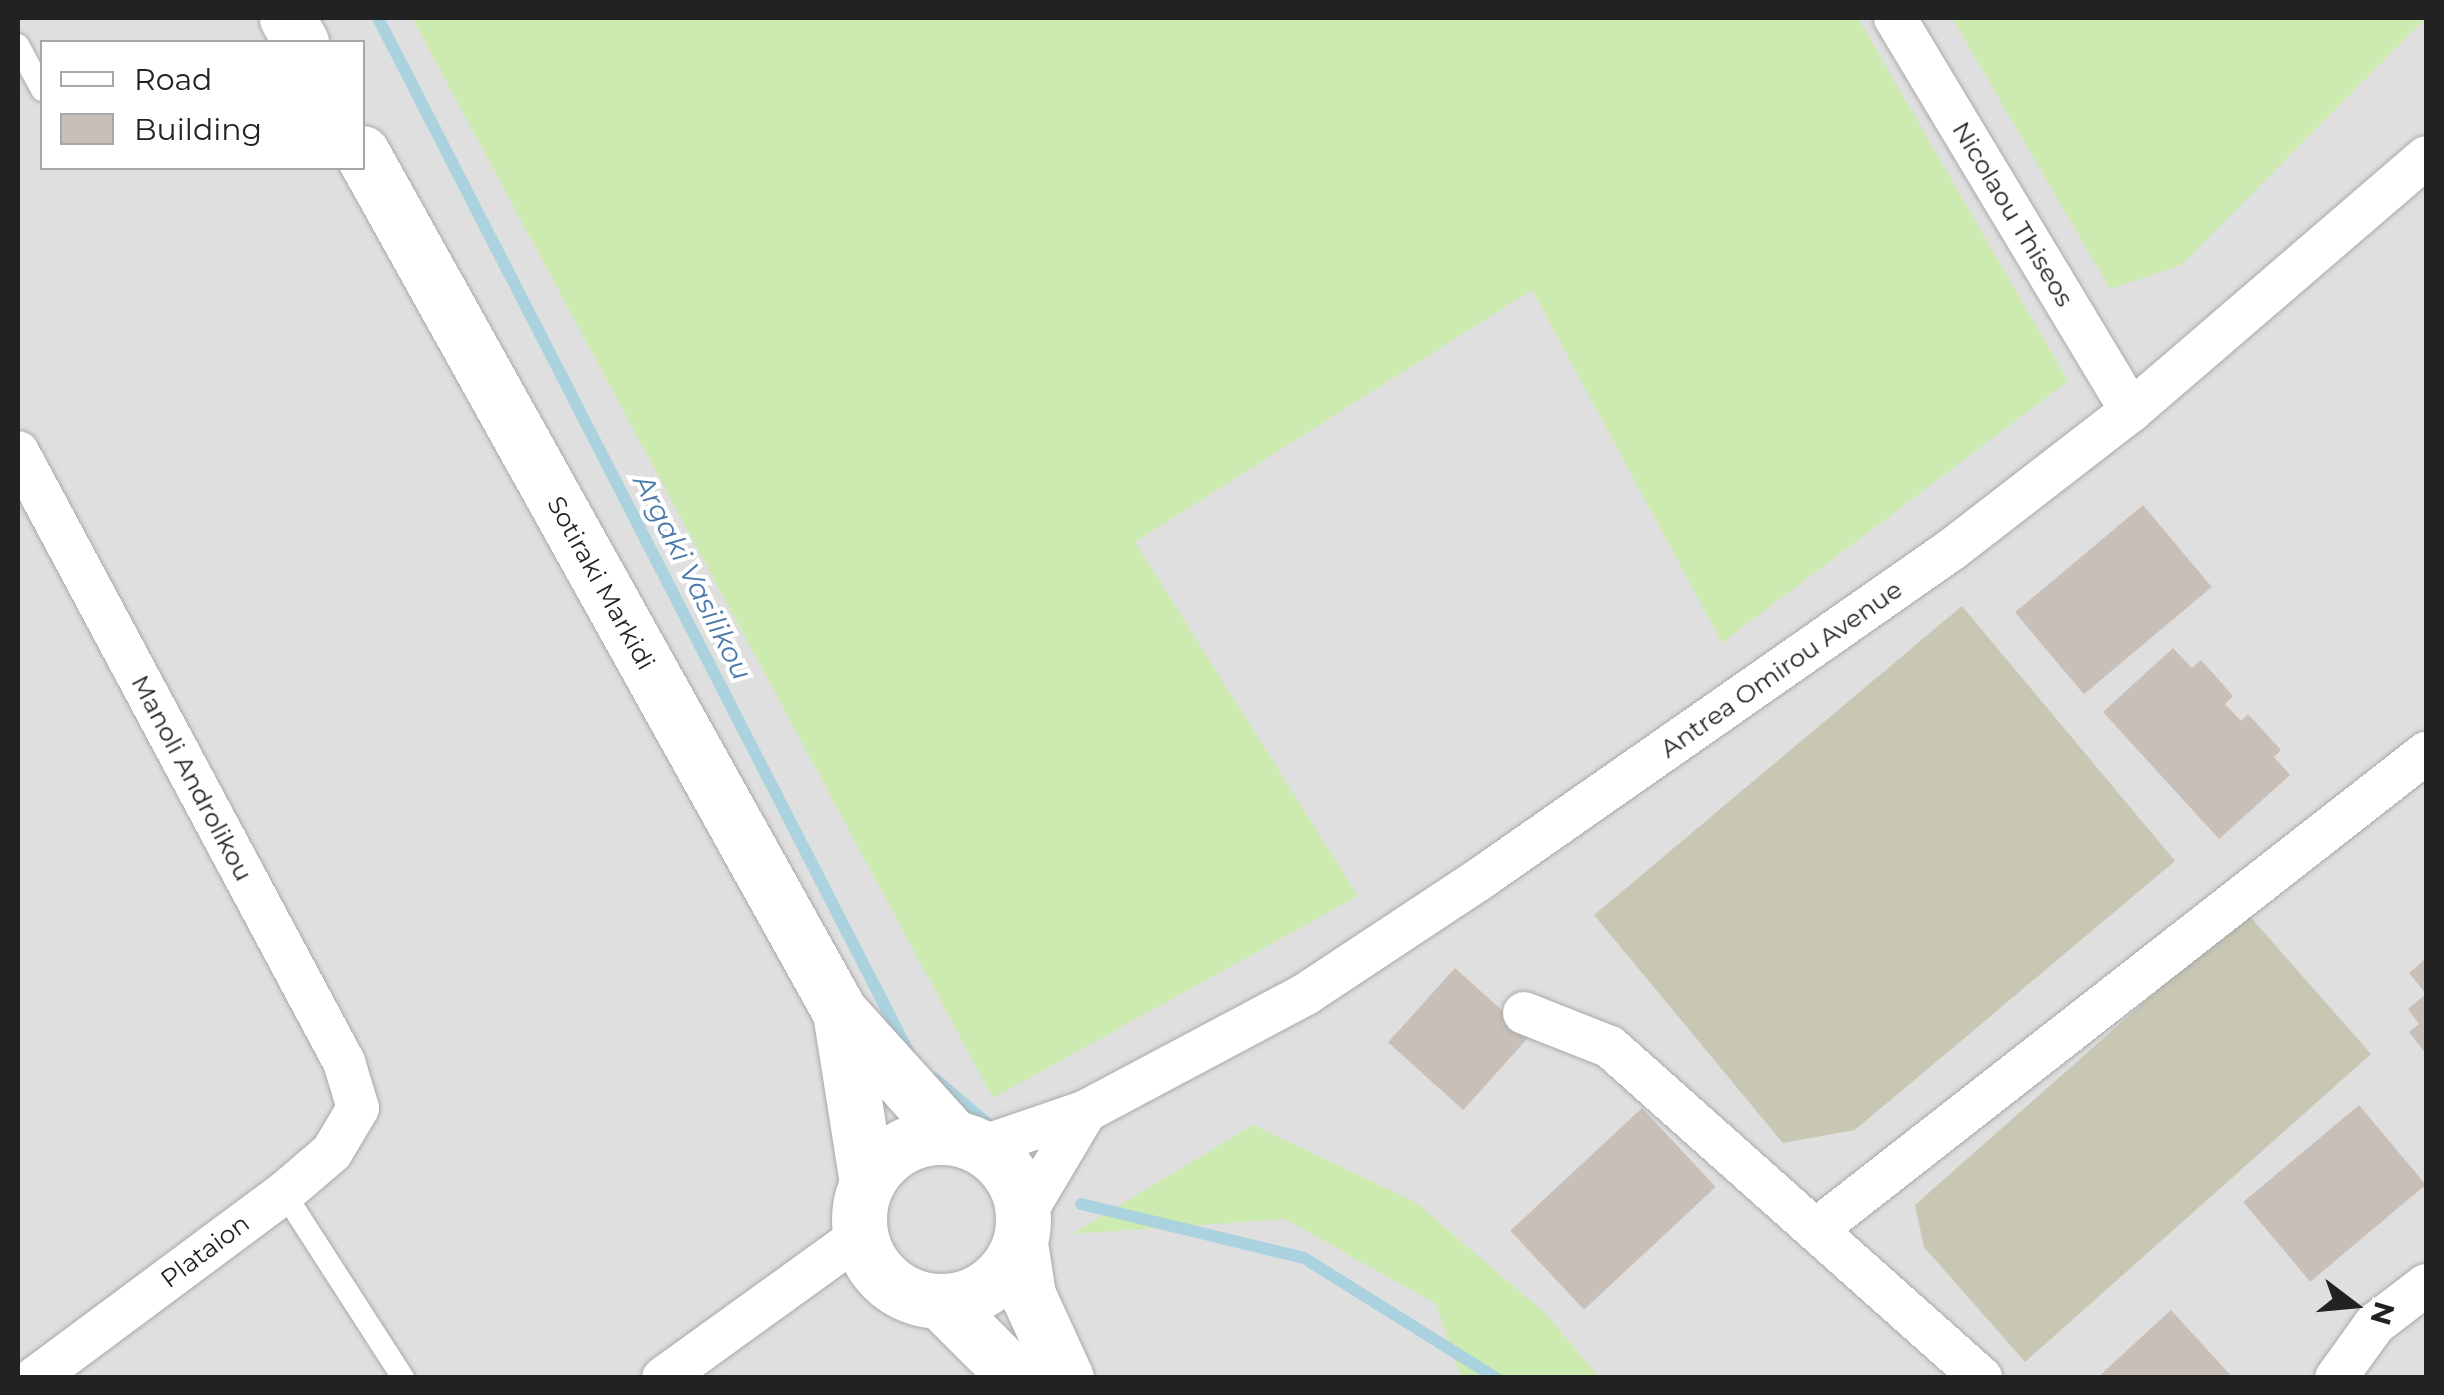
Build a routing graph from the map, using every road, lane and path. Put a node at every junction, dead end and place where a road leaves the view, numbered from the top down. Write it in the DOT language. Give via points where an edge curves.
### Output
graph roads {
  1 [pos="287,18"];
  2 [pos="1896,18"];
  3 [pos="300,40"];
  4 [pos="18,45"];
  5 [pos="40,86"];
  6 [pos="2426,157"];
  7 [pos="365,158"];
  8 [pos="2131,411"];
  9 [pos="18,452"];
  10 [pos="2426,753"];
  11 [pos="840,1012"];
  12 [pos="1524,1013"];
  13 [pos="358,1108"];
  14 [pos="1086,1111"];
  15 [pos="967,1142"];
  16 [pos="867,1182"];
  17 [pos="284,1193"];
  18 [pos="1818,1228"];
  19 [pos="1022,1230"];
  20 [pos="860,1236"];
  21 [pos="2426,1285"];
  22 [pos="941,1302"];
  23 [pos="35,1378"];
  24 [pos="403,1378"];
  25 [pos="663,1378"];
  26 [pos="1017,1378"];
  27 [pos="1066,1378"];
  28 [pos="1982,1378"];
  29 [pos="2336,1378"];
  1 -- 3 [label="street"];
  2 -- 8 [label="street, Nicolaou Thiseos"];
  4 -- 5 [label="lane"];
  6 -- 8 [label="street, Antrea Omirou Avenue"];
  7 -- 11 [label="street, Sotiraki Markidi"];
  8 -- 14 [label="street, Antrea Omirou Avenue" via="1951,550 1484,876 1306,994"];
  9 -- 13 [label="street, Manoli Androlikou" via="344,1062"];
  10 -- 18 [label="street"];
  11 -- 15 [label="street, Sotiraki Markidi"];
  11 -- 16 [label="street, Sotiraki Markidi"];
  12 -- 18 [label="street" via="1610,1047"];
  13 -- 17 [label="street, Plataion" via="332,1152"];
  14 -- 15 [label="street, Antrea Omirou Avenue"];
  14 -- 19 [label="street"];
  15 -- 16 [label="street" via="903,1146"];
  15 -- 19 [label="street" via="1004,1166"];
  16 -- 20 [label="street"];
  17 -- 23 [label="street, Plataion"];
  17 -- 24 [label="lane"];
  18 -- 28 [label="street"];
  19 -- 22 [label="street" via="990,1286"];
  19 -- 27 [label="street" via="1028,1296"];
  20 -- 22 [label="street" via="889,1283"];
  20 -- 25 [label="street"];
  21 -- 29 [label="street" via="2375,1324"];
  22 -- 26 [label="street"];
}
